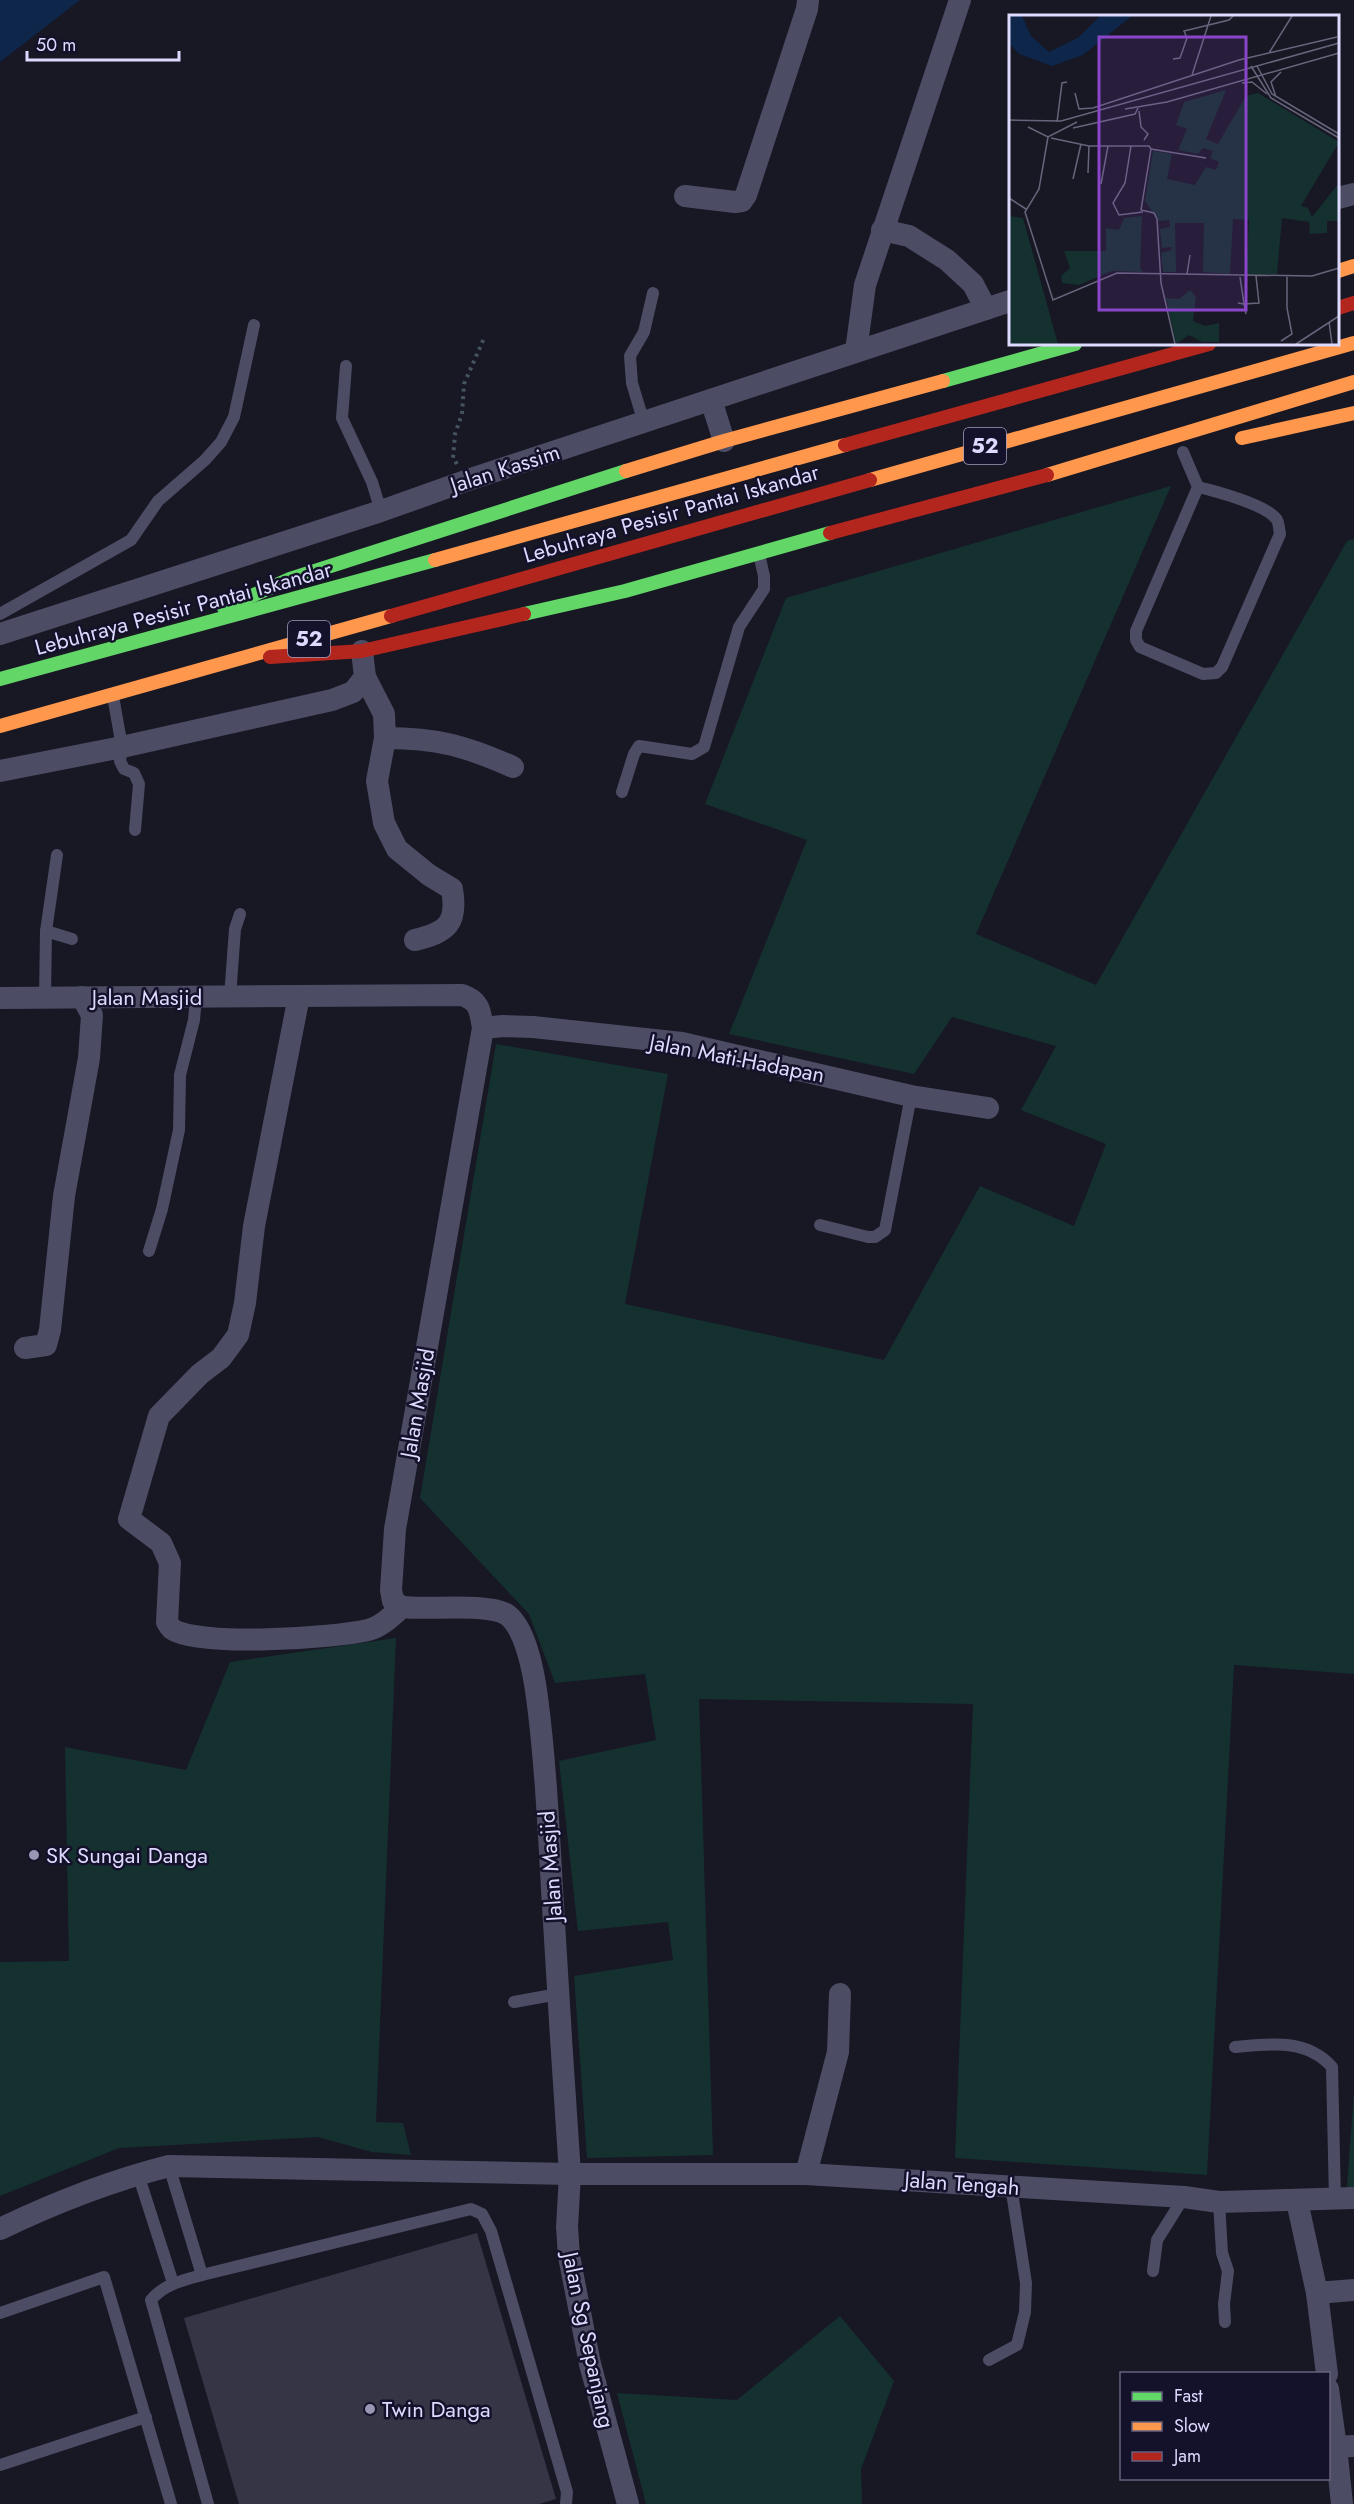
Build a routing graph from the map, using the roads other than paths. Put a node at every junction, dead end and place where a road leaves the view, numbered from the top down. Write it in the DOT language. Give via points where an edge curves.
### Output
graph roads {
  1 [pos="808,0"];
  2 [pos="960,0"];
  3 [pos="1354,194"];
  4 [pos="685,196"];
  5 [pos="1339,198"];
  6 [pos="882,230"];
  7 [pos="1354,266"];
  8 [pos="1339,271"];
  9 [pos="653,293"];
  10 [pos="1339,298"];
  11 [pos="1009,302"];
  12 [pos="1354,303"];
  13 [pos="1339,308"];
  14 [pos="986,309"];
  15 [pos="1354,320"];
  16 [pos="254,325"];
  17 [pos="1354,343"];
  18 [pos="1071,345"];
  19 [pos="1205,345"];
  20 [pos="856,351"];
  21 [pos="346,366"];
  22 [pos="1354,371"];
  23 [pos="1347,384"];
  24 [pos="711,400"];
  25 [pos="1354,413"];
  26 [pos="644,423"];
  27 [pos="724,441"];
  28 [pos="1227,441"];
  29 [pos="1183,452"];
  30 [pos="1148,459"];
  31 [pos="1034,479"];
  32 [pos="1198,487"];
  33 [pos="381,511"];
  34 [pos="759,552"];
  35 [pos="0,614"];
  36 [pos="0,634"];
  37 [pos="161,636"];
  38 [pos="362,651"];
  39 [pos="242,659"];
  40 [pos="365,677"];
  41 [pos="0,679"];
  42 [pos="113,695"];
  43 [pos="0,726"];
  44 [pos="385,738"];
  45 [pos="122,747"];
  46 [pos="513,767"];
  47 [pos="0,771"];
  48 [pos="622,792"];
  49 [pos="135,830"];
  50 [pos="57,855"];
  51 [pos="240,914"];
  52 [pos="46,931"];
  53 [pos="72,939"];
  54 [pos="415,940"];
  55 [pos="299,996"];
  56 [pos="82,997"];
  57 [pos="196,997"];
  58 [pos="230,997"];
  59 [pos="0,998"];
  60 [pos="45,998"];
  61 [pos="483,1028"];
  62 [pos="911,1096"];
  63 [pos="988,1108"];
  64 [pos="820,1226"];
  65 [pos="149,1251"];
  66 [pos="25,1348"];
  67 [pos="402,1607"];
  68 [pos="558,1994"];
  69 [pos="840,1994"];
  70 [pos="514,2002"];
  71 [pos="1235,2047"];
  72 [pos="169,2166"];
  73 [pos="138,2174"];
  74 [pos="570,2174"];
  75 [pos="806,2174"];
  76 [pos="1011,2186"];
  77 [pos="1184,2197"];
  78 [pos="1345,2199"];
  79 [pos="1297,2201"];
  80 [pos="1219,2202"];
  81 [pos="0,2229"];
  82 [pos="1153,2271"];
  83 [pos="202,2275"];
  84 [pos="172,2283"];
  85 [pos="1354,2290"];
  86 [pos="1317,2293"];
  87 [pos="0,2313"];
  88 [pos="1226,2322"];
  89 [pos="989,2360"];
  90 [pos="1327,2372"];
  91 [pos="1330,2395"];
  92 [pos="146,2417"];
  93 [pos="1339,2446"];
  94 [pos="0,2465"];
  95 [pos="171,2504"];
  96 [pos="208,2504"];
  97 [pos="566,2504"];
  98 [pos="628,2504"];
  99 [pos="1342,2504"];
  1 -- 4 [label="street" via="742,201"];
  2 -- 6 [label="street"];
  3 -- 5 [label="street"];
  6 -- 14 [label="street" via="909,236 947,260 972,284"];
  6 -- 20 [label="street" via="865,285"];
  7 -- 8 [label="main road"];
  9 -- 26 [label="lane" via="644,332 630,356 632,383"];
  10 -- 15 [label="main road"];
  11 -- 14 [label="street, Jalan Kassim"];
  12 -- 13 [label="main road, bridge"];
  14 -- 20 [label="street, Jalan Kassim"];
  16 -- 35 [label="lane" via="234,417 221,442 158,501 131,540"];
  17 -- 39 [label="main road, Lebuhraya Pesisir Pantai Iskandar / 52"];
  18 -- 27 [label="main road"];
  19 -- 37 [label="main road, Lebuhraya Pesisir Pantai Iskandar / 52"];
  20 -- 24 [label="street, Jalan Kassim"];
  21 -- 33 [label="lane" via="342,417"];
  22 -- 23 [label="main road"];
  23 -- 31 [label="main road"];
  24 -- 26 [label="street, Jalan Kassim"];
  24 -- 27 [label="street"];
  25 -- 28 [label="main road"];
  26 -- 33 [label="street, Jalan Kassim"];
  27 -- 37 [label="main road" via="290,579"];
  29 -- 32 [label="lane"];
  30 -- 31 [label="main road"];
  31 -- 34 [label="main road"];
  32 -- 32 [label="lane" via="1267,511 1277,519 1280,534 1222,667 1216,673 1203,674 1140,647 1136,640 1136,631"];
  33 -- 36 [label="street, Jalan Kassim"];
  34 -- 38 [label="main road" via="625,591"];
  34 -- 48 [label="lane" via="764,589 740,627 704,747 692,754 639,746"];
  37 -- 41 [label="main road, Lebuhraya Pesisir Pantai Iskandar / 52"];
  38 -- 39 [label="main road"];
  38 -- 40 [label="street"];
  39 -- 42 [label="main road, Lebuhraya Pesisir Pantai Iskandar / 52"];
  40 -- 44 [label="street" via="384,714"];
  40 -- 45 [label="street" via="353,692 332,700"];
  42 -- 43 [label="main road, Lebuhraya Pesisir Pantai Iskandar / 52"];
  42 -- 45 [label="lane"];
  44 -- 46 [label="street" via="452,743"];
  44 -- 54 [label="street" via="377,781 384,823 397,849 452,890 455,907 451,922 436,934"];
  45 -- 47 [label="street"];
  45 -- 49 [label="lane" via="121,765 134,773 139,784"];
  50 -- 52 [label="lane"];
  51 -- 58 [label="lane" via="234,929"];
  52 -- 53 [label="lane"];
  52 -- 60 [label="lane"];
  55 -- 58 [label="street, Jalan Masjid"];
  55 -- 61 [label="street, Jalan Masjid" via="462,995 477,1006"];
  55 -- 67 [label="street" via="254,1226 238,1335 221,1358 159,1416 129,1519 161,1543 170,1563 167,1622 185,1634 297,1638 370,1630"];
  56 -- 57 [label="street, Jalan Masjid"];
  56 -- 60 [label="street, Jalan Masjid"];
  56 -- 66 [label="street" via="92,1015 89,1058 64,1196 50,1330 46,1345"];
  57 -- 58 [label="street, Jalan Masjid"];
  57 -- 65 [label="lane" via="180,1075 179,1130"];
  59 -- 60 [label="street, Jalan Masjid"];
  61 -- 62 [label="street, Jalan Mati-Hadapan" via="533,1027 682,1043"];
  61 -- 67 [label="street, Jalan Masjid" via="394,1529 391,1590 393,1601"];
  62 -- 63 [label="street, Jalan Mati-Hadapan"];
  62 -- 64 [label="lane" via="885,1230 868,1237"];
  67 -- 68 [label="street, Jalan Masjid" via="491,1609 506,1614 522,1636 537,1697"];
  68 -- 70 [label="lane"];
  68 -- 74 [label="street, Jalan Masjid"];
  69 -- 75 [label="street" via="838,2052"];
  71 -- 78 [label="lane" via="1275,2043 1303,2047 1322,2056 1332,2067"];
  72 -- 73 [label="street, Jalan Tengah"];
  72 -- 74 [label="street, Jalan Tengah"];
  72 -- 83 [label="lane"];
  73 -- 81 [label="street, Jalan Tengah" via="49,2205"];
  73 -- 84 [label="lane"];
  74 -- 75 [label="street, Jalan Tengah"];
  74 -- 98 [label="street, Jalan Sg Sepanjang" via="569,2256 590,2364"];
  75 -- 76 [label="street, Jalan Tengah"];
  76 -- 77 [label="street, Jalan Tengah"];
  76 -- 89 [label="lane" via="1026,2283 1025,2312 1017,2345"];
  77 -- 80 [label="street, Jalan Tengah"];
  77 -- 82 [label="lane" via="1157,2240"];
  78 -- 79 [label="street, Jalan Tengah"];
  79 -- 80 [label="street, Jalan Tengah"];
  79 -- 86 [label="street"];
  80 -- 88 [label="lane" via="1222,2253 1228,2271"];
  83 -- 84 [label="lane"];
  83 -- 97 [label="lane" via="471,2209 482,2214 567,2492"];
  84 -- 96 [label="lane" via="151,2300"];
  85 -- 86 [label="street"];
  86 -- 90 [label="street"];
  87 -- 92 [label="lane" via="104,2277"];
  91 -- 93 [label="street"];
  92 -- 94 [label="lane"];
  92 -- 95 [label="lane"];
  93 -- 99 [label="street"];
}
